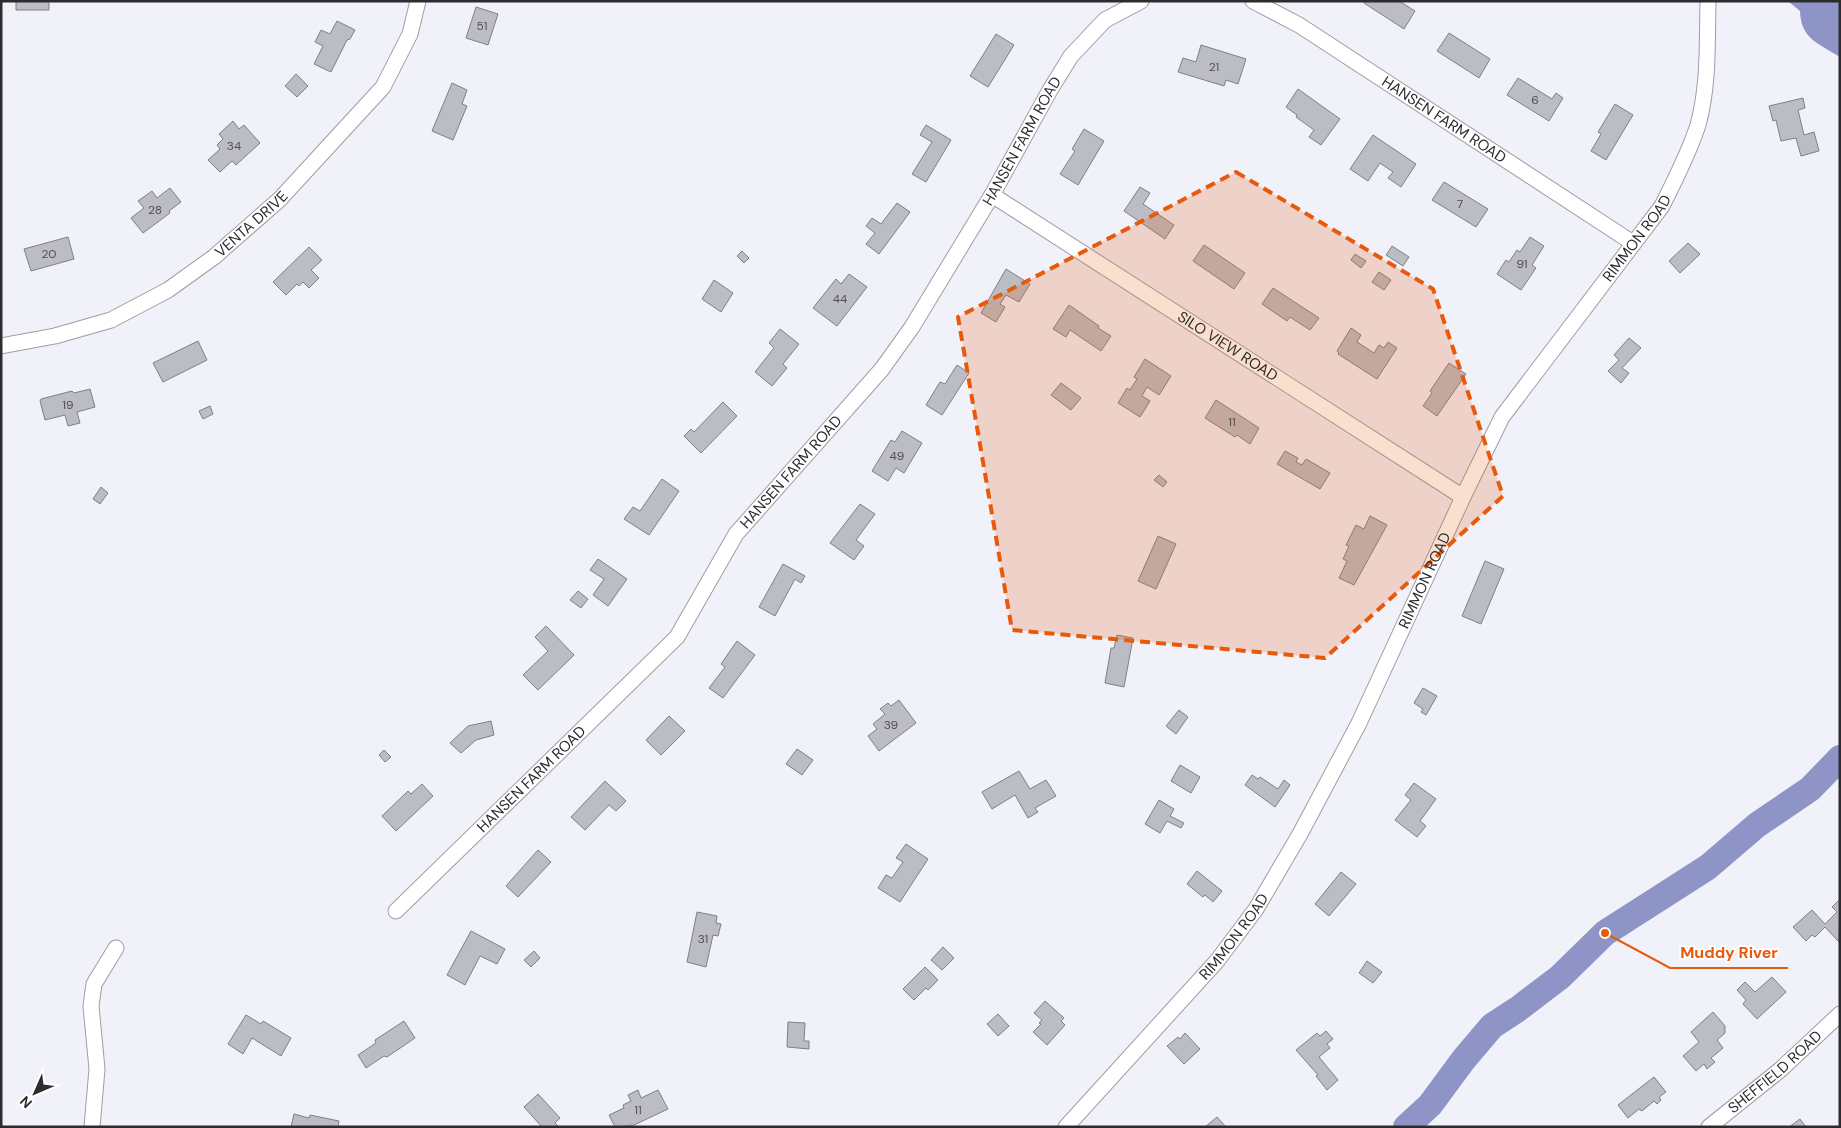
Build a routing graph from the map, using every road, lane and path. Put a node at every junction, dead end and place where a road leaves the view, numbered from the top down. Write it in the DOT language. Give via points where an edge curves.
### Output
graph roads {
  1 [pos="418,1"];
  2 [pos="1141,1"];
  3 [pos="1253,1"];
  4 [pos="1708,1"];
  5 [pos="992,195"];
  6 [pos="1633,243"];
  7 [pos="1,346"];
  8 [pos="1463,497"];
  9 [pos="396,911"];
  10 [pos="116,948"];
  11 [pos="1840,1014"];
  12 [pos="92,1127"];
  13 [pos="1066,1127"];
  14 [pos="1709,1127"];
  1 -- 7 [label="street, VENTA DRIVE" via="410,34 383,87 280,199 214,257 168,290 111,320 55,336"];
  2 -- 5 [label="street, HANSEN FARM ROAD" via="1104,20 1071,56"];
  3 -- 6 [label="street, HANSEN FARM ROAD" via="1299,25"];
  4 -- 6 [label="street, RIMMON ROAD" via="1706,78 1698,124 1681,169 1662,206"];
  5 -- 8 [label="street, SILO VIEW ROAD"];
  5 -- 9 [label="street, HANSEN FARM ROAD" via="912,327 882,369 736,534 677,637"];
  6 -- 8 [label="street, RIMMON ROAD" via="1502,417"];
  8 -- 13 [label="street, RIMMON ROAD" via="1359,723 1256,909 1217,961"];
  10 -- 12 [label="street" via="94,984 91,1006 97,1069"];
  11 -- 14 [label="street, SHEFFIELD ROAD" via="1780,1070"];
}
